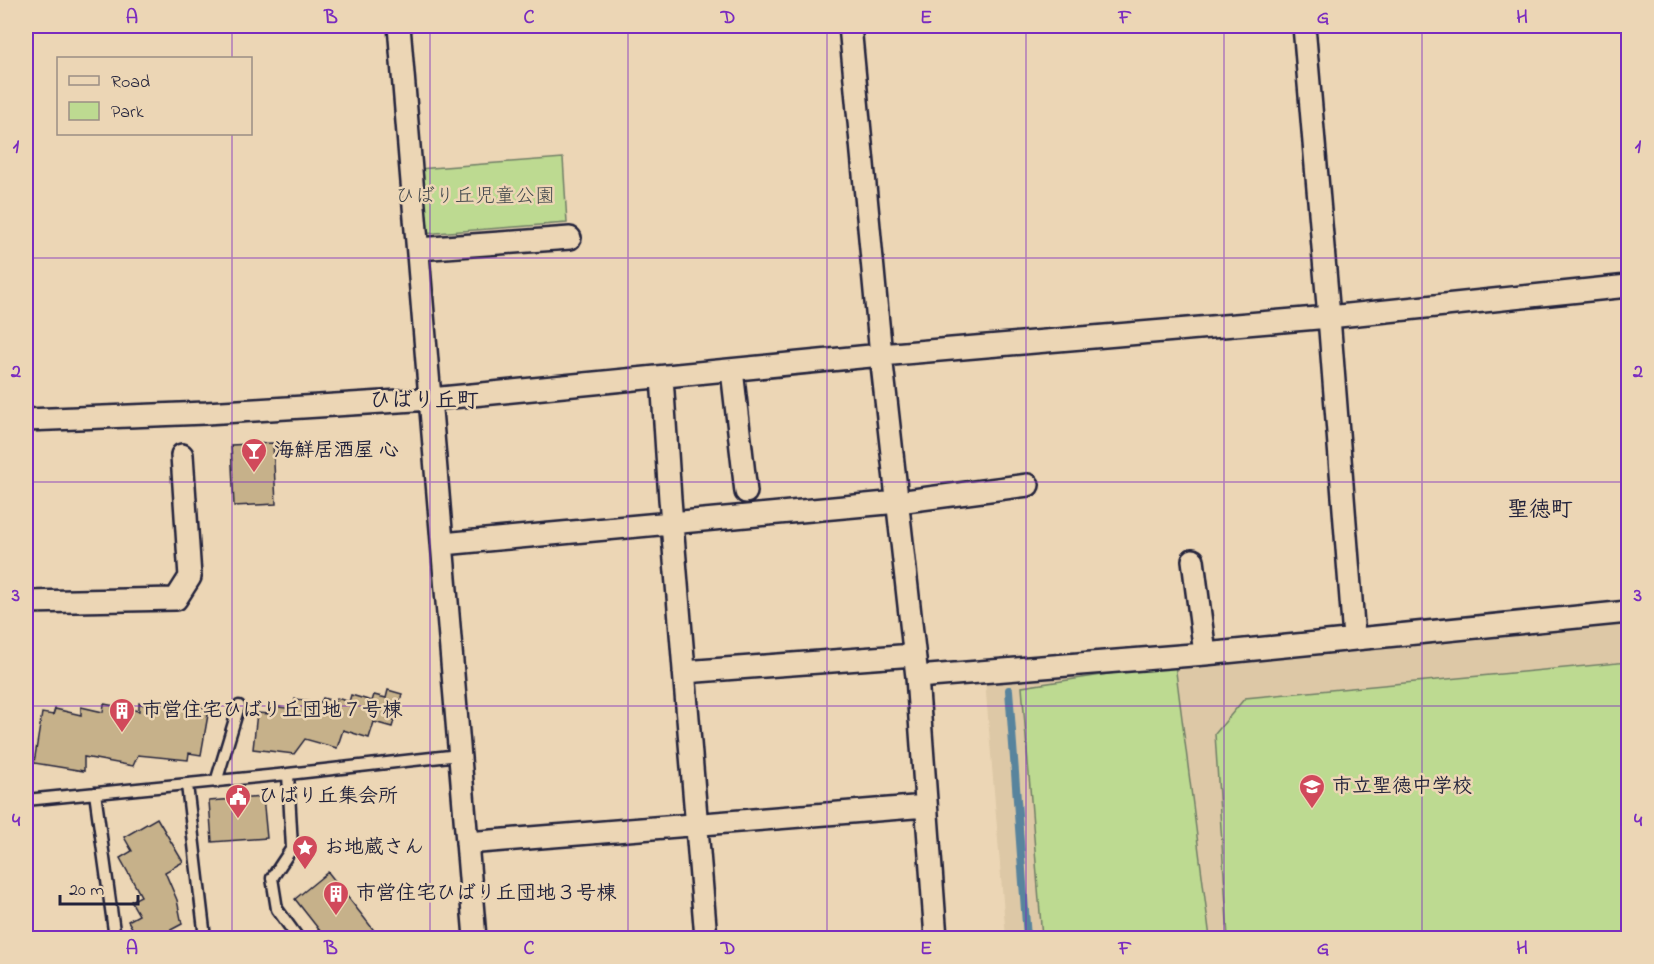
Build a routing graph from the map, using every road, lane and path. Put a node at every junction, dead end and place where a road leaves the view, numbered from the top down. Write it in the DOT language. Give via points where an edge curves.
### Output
graph roads {
  1 [pos="399,26"];
  2 [pos="850,26"];
  3 [pos="1304,26"];
  4 [pos="570,238"];
  5 [pos="418,249"];
  6 [pos="1629,286"];
  7 [pos="1329,317"];
  8 [pos="881,355"];
  9 [pos="732,370"];
  10 [pos="662,377"];
  11 [pos="431,399"];
  12 [pos="26,420"];
  13 [pos="182,455"];
  14 [pos="1028,485"];
  15 [pos="746,492"];
  16 [pos="898,502"];
  17 [pos="672,523"];
  18 [pos="443,544"];
  19 [pos="1193,560"];
  20 [pos="26,603"];
  21 [pos="1629,612"];
  22 [pos="1354,638"];
  23 [pos="1205,654"];
  24 [pos="914,655"];
  25 [pos="684,672"];
  26 [pos="917,677"];
  27 [pos="238,706"];
  28 [pos="459,755"];
  29 [pos="288,774"];
  30 [pos="216,782"];
  31 [pos="187,785"];
  32 [pos="95,793"];
  33 [pos="26,800"];
  34 [pos="926,806"];
  35 [pos="697,824"];
  36 [pos="467,843"];
  37 [pos="115,939"];
  38 [pos="205,939"];
  39 [pos="298,939"];
  40 [pos="475,939"];
  41 [pos="706,939"];
  42 [pos="936,939"];
  1 -- 5 [label="street"];
  2 -- 8 [label="street"];
  3 -- 7 [label="street"];
  4 -- 5 [label="street"];
  5 -- 11 [label="street"];
  6 -- 7 [label="street"];
  7 -- 8 [label="street"];
  7 -- 22 [label="street"];
  8 -- 9 [label="street"];
  8 -- 16 [label="street"];
  9 -- 10 [label="street"];
  9 -- 15 [label="street"];
  10 -- 11 [label="street"];
  10 -- 17 [label="street"];
  11 -- 12 [label="street"];
  11 -- 18 [label="street"];
  13 -- 20 [label="street" via="190,578 176,599"];
  14 -- 16 [label="street"];
  16 -- 17 [label="street"];
  16 -- 24 [label="street"];
  17 -- 18 [label="street"];
  17 -- 25 [label="street"];
  18 -- 28 [label="street"];
  19 -- 23 [label="street"];
  21 -- 22 [label="street"];
  22 -- 23 [label="street"];
  23 -- 26 [label="street"];
  24 -- 25 [label="street"];
  24 -- 26 [label="street"];
  25 -- 35 [label="street"];
  26 -- 34 [label="street"];
  27 -- 30 [label="lane"];
  28 -- 29 [label="lane"];
  28 -- 36 [label="street"];
  29 -- 30 [label="lane"];
  29 -- 39 [label="lane" via="292,848 272,878 277,909"];
  30 -- 31 [label="lane"];
  31 -- 32 [label="lane"];
  31 -- 38 [label="lane"];
  32 -- 33 [label="lane"];
  32 -- 37 [label="lane"];
  34 -- 35 [label="street"];
  34 -- 42 [label="street"];
  35 -- 36 [label="street"];
  35 -- 41 [label="street"];
  36 -- 40 [label="street"];
}
